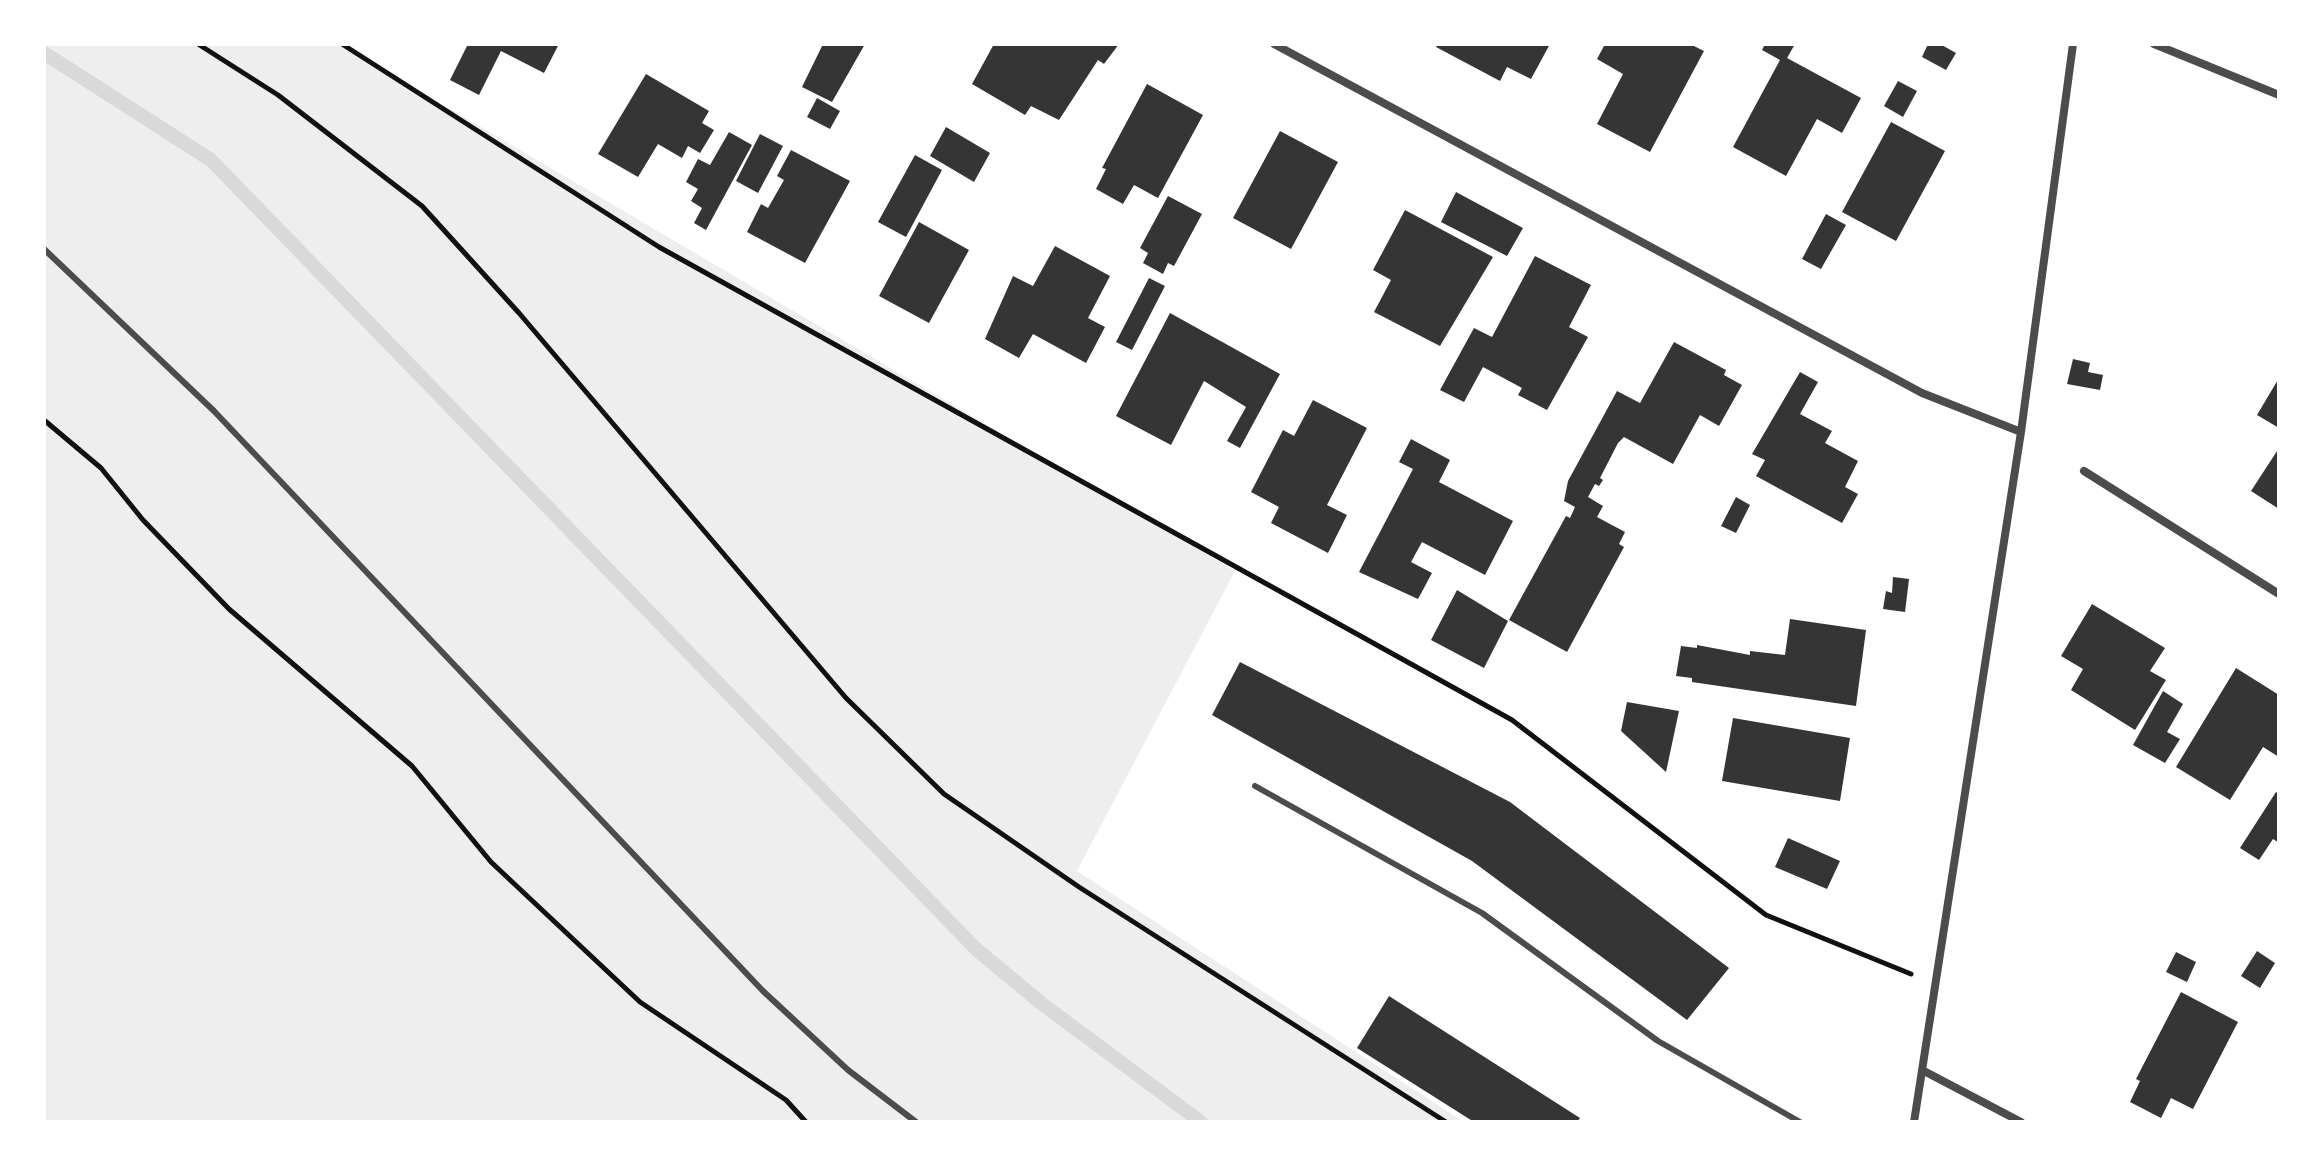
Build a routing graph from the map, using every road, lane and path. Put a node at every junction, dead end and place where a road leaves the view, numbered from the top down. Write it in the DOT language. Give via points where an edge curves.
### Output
graph roads {
  1 [pos="198,44"];
  2 [pos="342,44"];
  3 [pos="1274,44"];
  4 [pos="2073,44"];
  5 [pos="2154,44"];
  6 [pos="2279,95"];
  7 [pos="44,249"];
  8 [pos="44,420"];
  9 [pos="2021,432"];
  10 [pos="2084,471"];
  11 [pos="2279,594"];
  12 [pos="1255,786"];
  13 [pos="1934,983"];
  14 [pos="1922,1070"];
  15 [pos="806,1122"];
  16 [pos="916,1122"];
  17 [pos="1446,1122"];
  18 [pos="1800,1122"];
  19 [pos="1914,1122"];
  20 [pos="2021,1122"];
  1 -- 17 [label="path" via="278,95 422,206 846,698 944,794 1079,887"];
  2 -- 13 [label="path" via="659,247 1512,720 1766,915"];
  3 -- 9 [label="street" via="1922,393"];
  4 -- 9 [label="street"];
  5 -- 6 [label="street"];
  7 -- 16 [label="lane" via="214,411 763,991 848,1070"];
  8 -- 15 [label="path" via="101,468 229,609 412,766 491,862 640,1002 786,1100"];
  9 -- 13 [label="street"];
  10 -- 11 [label="street"];
  12 -- 18 [label="lane" via="1482,913 1658,1041"];
  13 -- 14 [label="street"];
  14 -- 19 [label="street"];
  14 -- 20 [label="street"];
}
